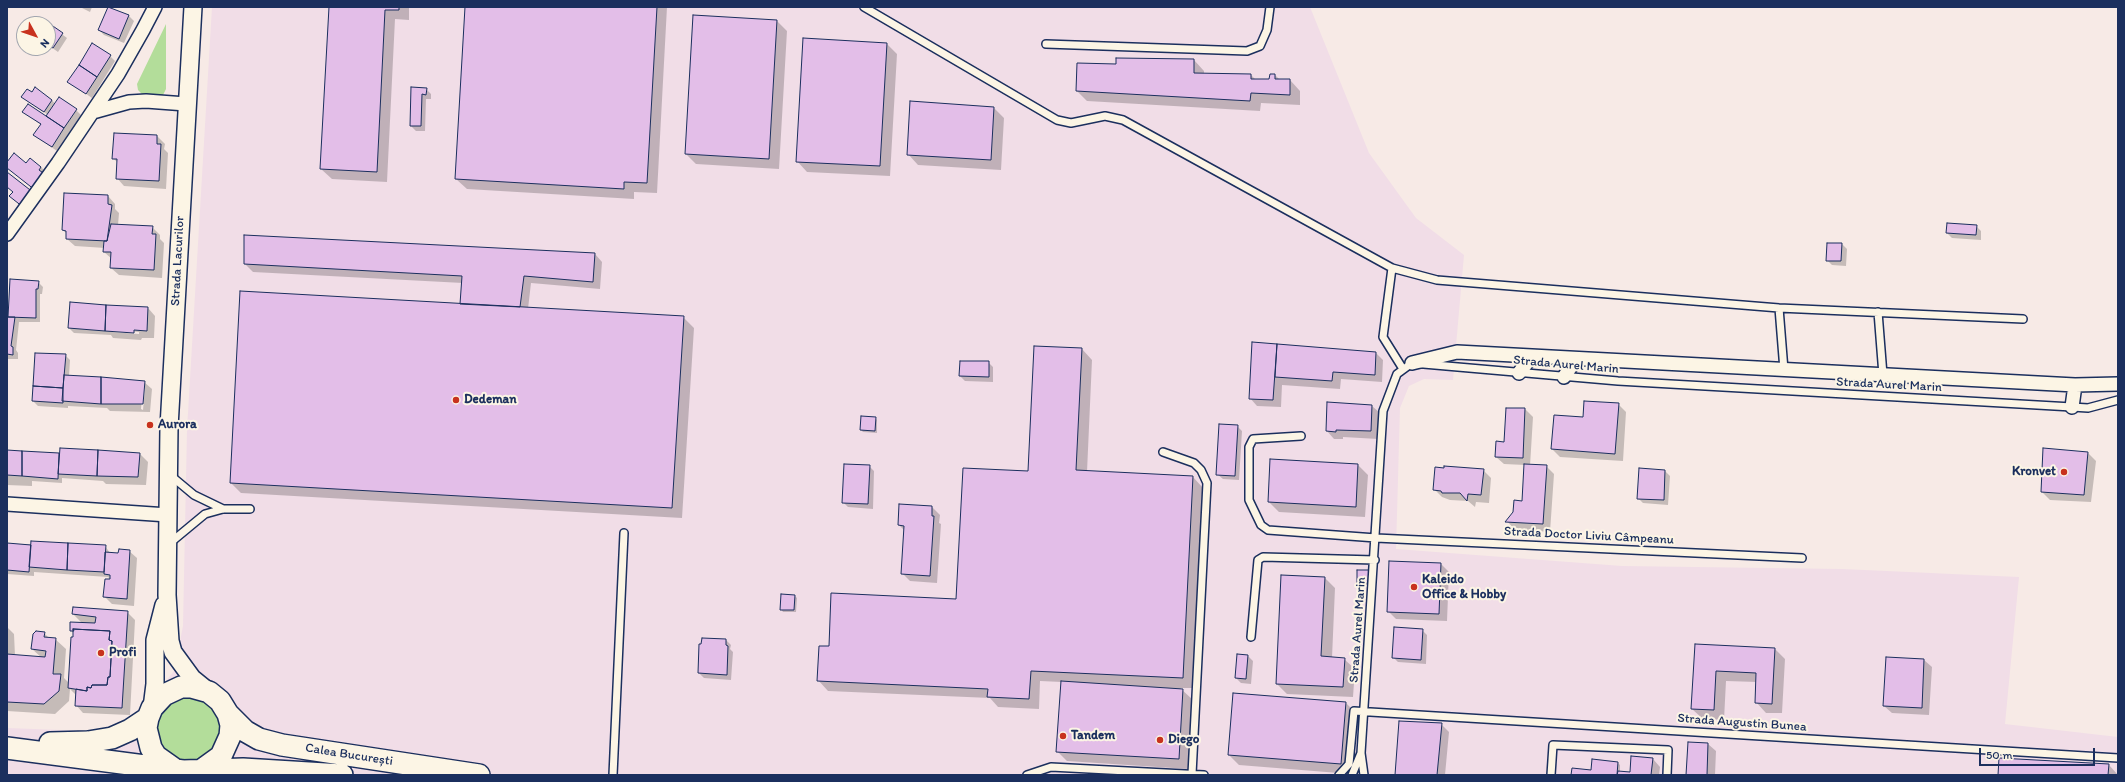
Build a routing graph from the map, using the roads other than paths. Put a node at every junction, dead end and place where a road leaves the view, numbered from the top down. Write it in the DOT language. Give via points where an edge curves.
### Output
graph roads {
  1 [pos="155,7"];
  2 [pos="193,7"];
  3 [pos="864,7"];
  4 [pos="1270,7"];
  5 [pos="1046,44"];
  6 [pos="186,104"];
  7 [pos="93,112"];
  8 [pos="7,234"];
  9 [pos="1392,268"];
  10 [pos="1778,308"];
  11 [pos="1878,312"];
  12 [pos="2023,319"];
  13 [pos="1532,356"];
  14 [pos="1576,359"];
  15 [pos="1408,366"];
  16 [pos="1784,370"];
  17 [pos="1519,373"];
  18 [pos="1883,375"];
  19 [pos="1564,377"];
  20 [pos="2118,384"];
  21 [pos="2075,385"];
  22 [pos="2118,400"];
  23 [pos="2072,407"];
  24 [pos="1301,436"];
  25 [pos="1163,452"];
  26 [pos="169,473"];
  27 [pos="7,504"];
  28 [pos="223,509"];
  29 [pos="250,509"];
  30 [pos="168,515"];
  31 [pos="624,533"];
  32 [pos="1376,538"];
  33 [pos="167,546"];
  34 [pos="1802,558"];
  35 [pos="1375,560"];
  36 [pos="167,595"];
  37 [pos="1251,637"];
  38 [pos="208,692"];
  39 [pos="1364,712"];
  40 [pos="150,713"];
  41 [pos="228,714"];
  42 [pos="7,743"];
  43 [pos="7,748"];
  44 [pos="1361,753"];
  45 [pos="2118,758"];
  46 [pos="173,768"];
  47 [pos="203,769"];
  48 [pos="1192,774"];
  49 [pos="342,775"];
  50 [pos="479,775"];
  51 [pos="613,775"];
  52 [pos="1027,775"];
  53 [pos="1204,775"];
  54 [pos="1339,775"];
  55 [pos="1352,775"];
  56 [pos="1364,775"];
  57 [pos="1551,775"];
  58 [pos="1667,775"];
  1 -- 7 [label="street"];
  2 -- 6 [label="street, Strada Lacurilor"];
  3 -- 9 [label="lane" via="1057,120 1071,123 1105,116 1123,120"];
  4 -- 5 [label="lane" via="1267,30 1260,46 1247,52"];
  6 -- 7 [label="street" via="128,102"];
  6 -- 26 [label="street, Strada Lacurilor"];
  7 -- 8 [label="street"];
  9 -- 10 [label="lane" via="1436,280"];
  9 -- 15 [label="lane" via="1383,337"];
  10 -- 11 [label="lane"];
  10 -- 16 [label="lane"];
  11 -- 12 [label="lane"];
  11 -- 18 [label="lane"];
  13 -- 14 [label="street"];
  13 -- 15 [label="street" via="1457,352"];
  13 -- 17 [label="street"];
  14 -- 16 [label="street"];
  14 -- 19 [label="street"];
  15 -- 17 [label="lane, Strada Aurel Marin"];
  15 -- 32 [label="lane, Strada Aurel Marin" via="1397,374 1383,411"];
  16 -- 18 [label="street"];
  17 -- 19 [label="lane, Strada Aurel Marin"];
  18 -- 21 [label="street"];
  19 -- 23 [label="lane, Strada Aurel Marin"];
  20 -- 21 [label="street"];
  21 -- 23 [label="street"];
  22 -- 23 [label="lane, Strada Aurel Marin" via="2088,408"];
  24 -- 32 [label="lane, Strada Doctor Liviu Câmpeanu" via="1253,439 1249,447 1249,500 1261,525 1268,530"];
  25 -- 48 [label="lane" via="1194,463 1201,470 1207,483"];
  26 -- 28 [label="lane" via="194,494"];
  26 -- 30 [label="street, Strada Lacurilor"];
  27 -- 30 [label="street"];
  28 -- 29 [label="lane"];
  28 -- 33 [label="lane" via="199,517"];
  30 -- 33 [label="street, Strada Lacurilor"];
  31 -- 51 [label="lane"];
  32 -- 34 [label="lane, Strada Doctor Liviu Câmpeanu"];
  32 -- 35 [label="lane, Strada Aurel Marin"];
  33 -- 36 [label="street, Strada Lacurilor"];
  35 -- 37 [label="lane" via="1263,557 1258,560"];
  35 -- 39 [label="lane, Strada Aurel Marin"];
  36 -- 38 [label="street, Strada Lacurilor" via="173,652 192,678"];
  36 -- 40 [label="street, Strada Lacurilor" via="155,640 155,684"];
  38 -- 40 [label="main road, Calea București" via="200,688 181,687 164,694"];
  38 -- 41 [label="main road, Calea București" via="220,701"];
  39 -- 44 [label="lane, Strada Aurel Marin"];
  39 -- 45 [label="lane, Strada Augustin Bunea"];
  39 -- 54 [label="lane" via="1354,711 1349,764"];
  40 -- 42 [label="main road, Calea București" via="130,730 112,738 88,742"];
  40 -- 46 [label="main road, Calea București" via="146,728 151,748 156,756"];
  41 -- 47 [label="main road" via="231,725 227,747 217,760"];
  41 -- 50 [label="main road, Calea București" via="245,731 259,739 282,745"];
  43 -- 46 [label="main road, Calea București"];
  44 -- 55 [label="lane, Strada Aurel Marin"];
  44 -- 56 [label="lane, Strada Aurel Marin"];
  46 -- 47 [label="main road, Calea București" via="193,771"];
  47 -- 49 [label="main road, Calea București"];
  48 -- 52 [label="lane" via="1051,767"];
  48 -- 53 [label="lane"];
  57 -- 58 [label="lane" via="1553,745 1668,750"];
}
